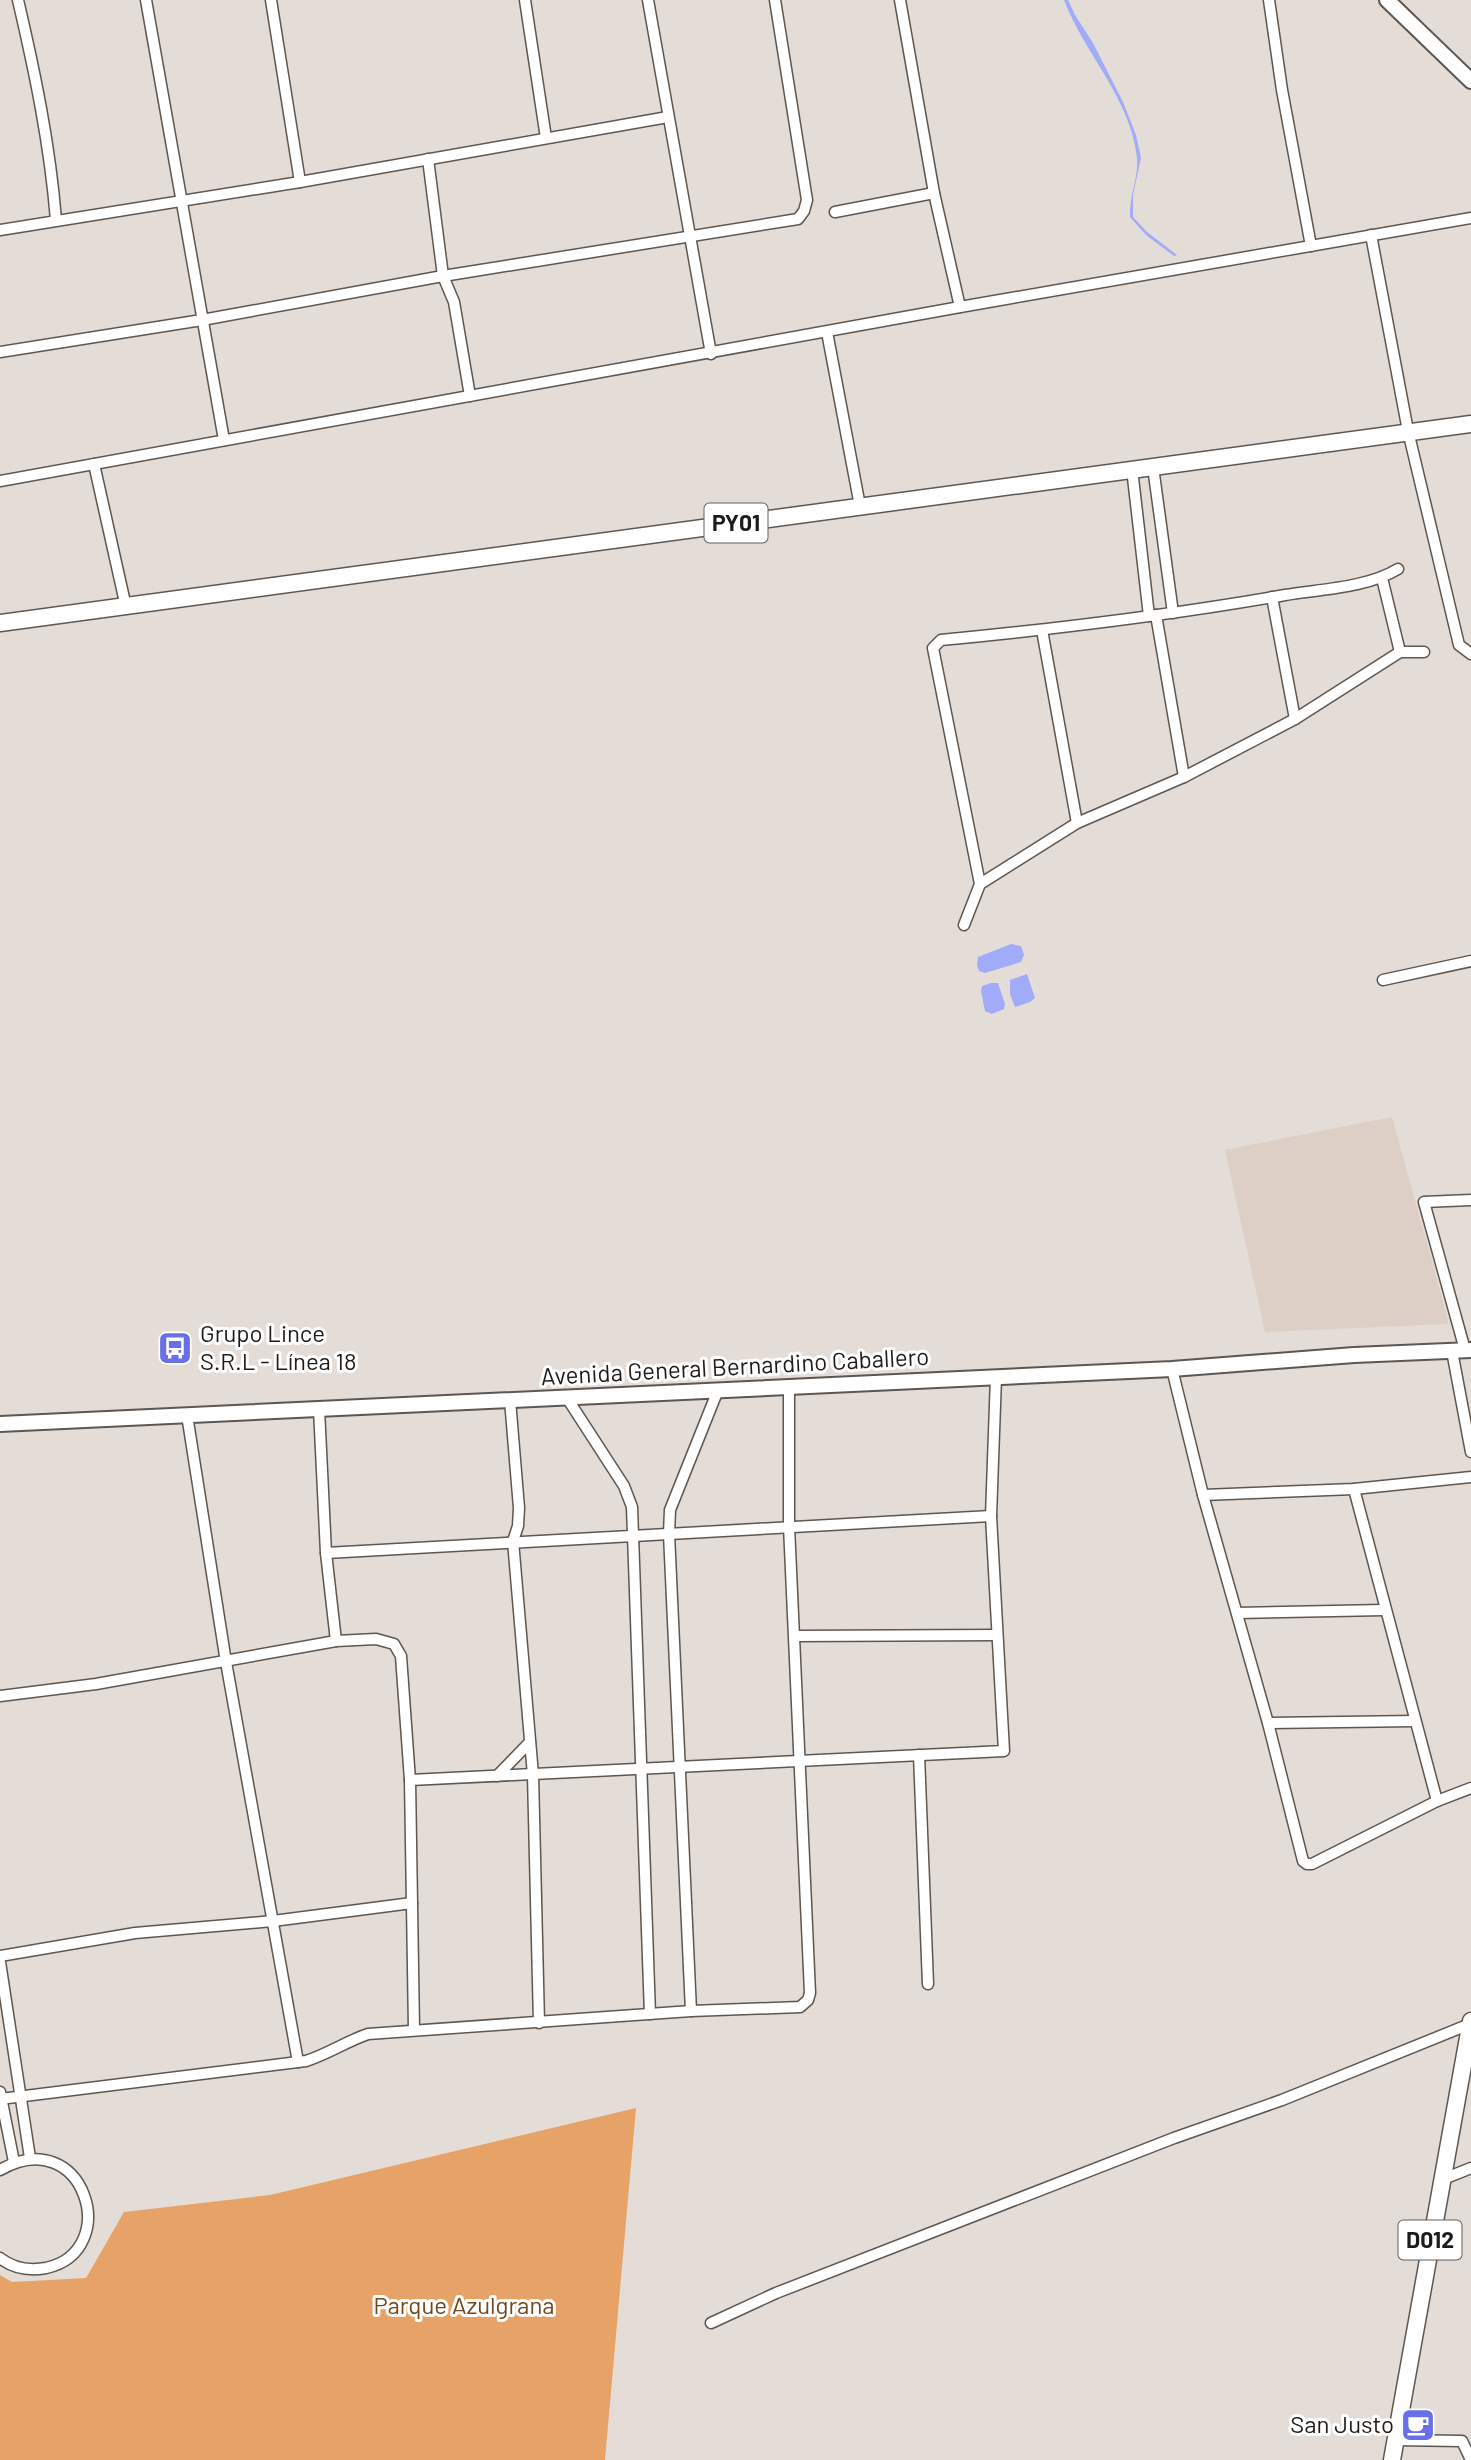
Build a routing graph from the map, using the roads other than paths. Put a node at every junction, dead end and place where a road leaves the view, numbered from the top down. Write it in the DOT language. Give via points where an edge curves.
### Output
graph roads {
  1 [pos="18,0"];
  2 [pos="146,0"];
  3 [pos="271,0"];
  4 [pos="525,0"];
  5 [pos="648,0"];
  6 [pos="775,0"];
  7 [pos="900,0"];
  8 [pos="1269,0"];
  9 [pos="1387,0"];
  10 [pos="1471,81"];
  11 [pos="668,117"];
  12 [pos="547,138"];
  13 [pos="428,159"];
  14 [pos="300,182"];
  15 [pos="934,193"];
  16 [pos="181,201"];
  17 [pos="835,212"];
  18 [pos="1471,218"];
  19 [pos="56,220"];
  20 [pos="0,230"];
  21 [pos="1371,235"];
  22 [pos="691,236"];
  23 [pos="1311,246"];
  24 [pos="443,276"];
  25 [pos="960,307"];
  26 [pos="202,320"];
  27 [pos="827,332"];
  28 [pos="0,352"];
  29 [pos="711,354"];
  30 [pos="470,396"];
  31 [pos="1471,424"];
  32 [pos="1408,431"];
  33 [pos="224,440"];
  34 [pos="94,464"];
  35 [pos="1153,467"];
  36 [pos="1132,469"];
  37 [pos="0,481"];
  38 [pos="860,506"];
  39 [pos="1398,569"];
  40 [pos="1382,578"];
  41 [pos="1272,597"];
  42 [pos="126,607"];
  43 [pos="1173,613"];
  44 [pos="1152,616"];
  45 [pos="0,623"];
  46 [pos="1042,630"];
  47 [pos="1424,652"];
  48 [pos="1400,653"];
  49 [pos="1471,654"];
  50 [pos="1295,719"];
  51 [pos="1184,777"];
  52 [pos="1077,823"];
  53 [pos="980,884"];
  54 [pos="964,925"];
  55 [pos="1471,961"];
  56 [pos="1383,980"];
  57 [pos="1471,1200"];
  58 [pos="1463,1350"];
  59 [pos="1172,1369"];
  60 [pos="996,1377"];
  61 [pos="789,1387"];
  62 [pos="718,1390"];
  63 [pos="568,1398"];
  64 [pos="510,1400"];
  65 [pos="319,1409"];
  66 [pos="187,1415"];
  67 [pos="0,1424"];
  68 [pos="1471,1452"];
  69 [pos="1471,1477"];
  70 [pos="1354,1489"];
  71 [pos="1203,1495"];
  72 [pos="991,1516"];
  73 [pos="789,1526"];
  74 [pos="669,1534"];
  75 [pos="634,1536"];
  76 [pos="513,1541"];
  77 [pos="327,1553"];
  78 [pos="1384,1610"];
  79 [pos="1237,1613"];
  80 [pos="997,1635"];
  81 [pos="795,1636"];
  82 [pos="336,1642"];
  83 [pos="226,1662"];
  84 [pos="0,1696"];
  85 [pos="1415,1721"];
  86 [pos="1268,1723"];
  87 [pos="530,1742"];
  88 [pos="919,1755"];
  89 [pos="799,1761"];
  90 [pos="681,1767"];
  91 [pos="642,1768"];
  92 [pos="533,1775"];
  93 [pos="497,1776"];
  94 [pos="410,1780"];
  95 [pos="1471,1788"];
  96 [pos="1437,1801"];
  97 [pos="412,1903"];
  98 [pos="273,1921"];
  99 [pos="0,1956"];
  100 [pos="0,1962"];
  101 [pos="928,1984"];
  102 [pos="691,2011"];
  103 [pos="650,2014"];
  104 [pos="539,2023"];
  105 [pos="1471,2023"];
  106 [pos="414,2030"];
  107 [pos="298,2062"];
  108 [pos="0,2097"];
  109 [pos="1464,2097"];
  110 [pos="22,2098"];
  111 [pos="30,2158"];
  112 [pos="14,2162"];
  113 [pos="1471,2168"];
  114 [pos="0,2169"];
  115 [pos="1441,2180"];
  116 [pos="0,2259"];
  117 [pos="712,2323"];
  118 [pos="1395,2440"];
  119 [pos="1392,2460"];
  120 [pos="1471,2460"];
  1 -- 19 [label="street" via="52,165"];
  2 -- 16 [label="street"];
  3 -- 14 [label="street"];
  4 -- 12 [label="street"];
  5 -- 11 [label="street"];
  6 -- 22 [label="street" via="807,200 804,212 797,219"];
  7 -- 15 [label="street"];
  8 -- 23 [label="street"];
  9 -- 10 [label="main road"];
  11 -- 12 [label="street"];
  11 -- 22 [label="street"];
  12 -- 13 [label="street"];
  13 -- 14 [label="street"];
  13 -- 24 [label="street"];
  14 -- 16 [label="street"];
  15 -- 17 [label="street"];
  15 -- 25 [label="street"];
  16 -- 19 [label="street"];
  16 -- 26 [label="street"];
  18 -- 21 [label="street"];
  19 -- 20 [label="street"];
  21 -- 23 [label="street"];
  21 -- 32 [label="street"];
  22 -- 24 [label="street"];
  22 -- 29 [label="street"];
  23 -- 25 [label="street"];
  24 -- 26 [label="street"];
  24 -- 30 [label="street" via="454,302"];
  25 -- 27 [label="street"];
  26 -- 28 [label="street"];
  26 -- 33 [label="street"];
  27 -- 29 [label="street"];
  27 -- 38 [label="street"];
  29 -- 30 [label="street"];
  30 -- 33 [label="street"];
  31 -- 32 [label="main road, PY01"];
  32 -- 35 [label="main road, PY01"];
  32 -- 49 [label="street" via="1459,645"];
  33 -- 34 [label="street"];
  34 -- 37 [label="street"];
  34 -- 42 [label="street"];
  35 -- 36 [label="main road, PY01"];
  35 -- 43 [label="street"];
  36 -- 38 [label="main road, PY01"];
  36 -- 44 [label="street"];
  38 -- 42 [label="main road, PY01"];
  39 -- 40 [label="street"];
  40 -- 41 [label="street"];
  40 -- 48 [label="street"];
  41 -- 43 [label="street"];
  41 -- 50 [label="street"];
  42 -- 45 [label="main road, PY01"];
  43 -- 44 [label="street"];
  44 -- 46 [label="street"];
  44 -- 51 [label="street"];
  46 -- 52 [label="street"];
  46 -- 53 [label="street" via="941,640 933,648"];
  47 -- 48 [label="street"];
  48 -- 50 [label="street"];
  50 -- 51 [label="street"];
  51 -- 52 [label="street"];
  52 -- 53 [label="street"];
  53 -- 54 [label="street"];
  55 -- 56 [label="street"];
  57 -- 58 [label="street" via="1424,1202"];
  58 -- 59 [label="main road, Avenida General Bernardino Caballero"];
  58 -- 68 [label="street"];
  59 -- 60 [label="main road, Avenida General Bernardino Caballero"];
  59 -- 71 [label="street"];
  60 -- 61 [label="main road, Avenida General Bernardino Caballero"];
  60 -- 72 [label="street"];
  61 -- 62 [label="main road, Avenida General Bernardino Caballero"];
  61 -- 73 [label="street"];
  62 -- 63 [label="main road, Avenida General Bernardino Caballero"];
  62 -- 74 [label="street" via="670,1510"];
  63 -- 64 [label="main road, Avenida General Bernardino Caballero"];
  63 -- 75 [label="street" via="624,1486 632,1507"];
  64 -- 65 [label="main road, Avenida General Bernardino Caballero"];
  64 -- 76 [label="street" via="519,1508"];
  65 -- 66 [label="main road, Avenida General Bernardino Caballero"];
  65 -- 77 [label="street"];
  66 -- 67 [label="main road, Avenida General Bernardino Caballero"];
  66 -- 83 [label="street"];
  69 -- 70 [label="street"];
  70 -- 71 [label="street"];
  70 -- 78 [label="street"];
  71 -- 79 [label="street"];
  72 -- 73 [label="street"];
  72 -- 80 [label="street"];
  73 -- 74 [label="street"];
  73 -- 81 [label="street"];
  74 -- 75 [label="street"];
  74 -- 90 [label="street"];
  75 -- 76 [label="street"];
  75 -- 91 [label="street"];
  76 -- 77 [label="street"];
  76 -- 87 [label="street"];
  77 -- 82 [label="street"];
  78 -- 79 [label="street"];
  78 -- 85 [label="street"];
  79 -- 86 [label="street"];
  80 -- 81 [label="street"];
  80 -- 88 [label="street" via="1004,1751"];
  81 -- 89 [label="street"];
  82 -- 83 [label="street"];
  82 -- 94 [label="street" via="376,1639 394,1644 398,1650"];
  83 -- 84 [label="street"];
  83 -- 98 [label="street"];
  85 -- 86 [label="street"];
  85 -- 96 [label="street"];
  86 -- 96 [label="street" via="1307,1864"];
  87 -- 92 [label="street"];
  87 -- 93 [label="street"];
  88 -- 89 [label="street"];
  88 -- 101 [label="street"];
  89 -- 90 [label="street"];
  89 -- 102 [label="street" via="808,2000 800,2007"];
  90 -- 91 [label="street"];
  90 -- 102 [label="street"];
  91 -- 92 [label="street"];
  91 -- 103 [label="street"];
  92 -- 93 [label="street"];
  92 -- 104 [label="street"];
  93 -- 94 [label="street"];
  94 -- 97 [label="street"];
  95 -- 96 [label="street"];
  97 -- 98 [label="street"];
  97 -- 106 [label="street"];
  98 -- 99 [label="street" via="135,1933"];
  98 -- 107 [label="street"];
  100 -- 110 [label="street"];
  102 -- 103 [label="street"];
  103 -- 104 [label="street"];
  104 -- 106 [label="street"];
  105 -- 109 [label="main road, D012"];
  105 -- 117 [label="street" via="776,2293"];
  106 -- 107 [label="street" via="368,2034 331,2053"];
  107 -- 110 [label="street"];
  108 -- 110 [label="street"];
  108 -- 112 [label="street"];
  109 -- 115 [label="main road, D012"];
  110 -- 111 [label="street"];
  111 -- 112 [label="street"];
  111 -- 116 [label="street" via="63,2167 76,2179 89,2211 87,2228 80,2245 53,2266 26,2270"];
  112 -- 114 [label="street"];
  113 -- 115 [label="street"];
  115 -- 118 [label="main road, D012"];
  118 -- 119 [label="main road, D012"];
  118 -- 120 [label="street" via="1462,2441"];
}
